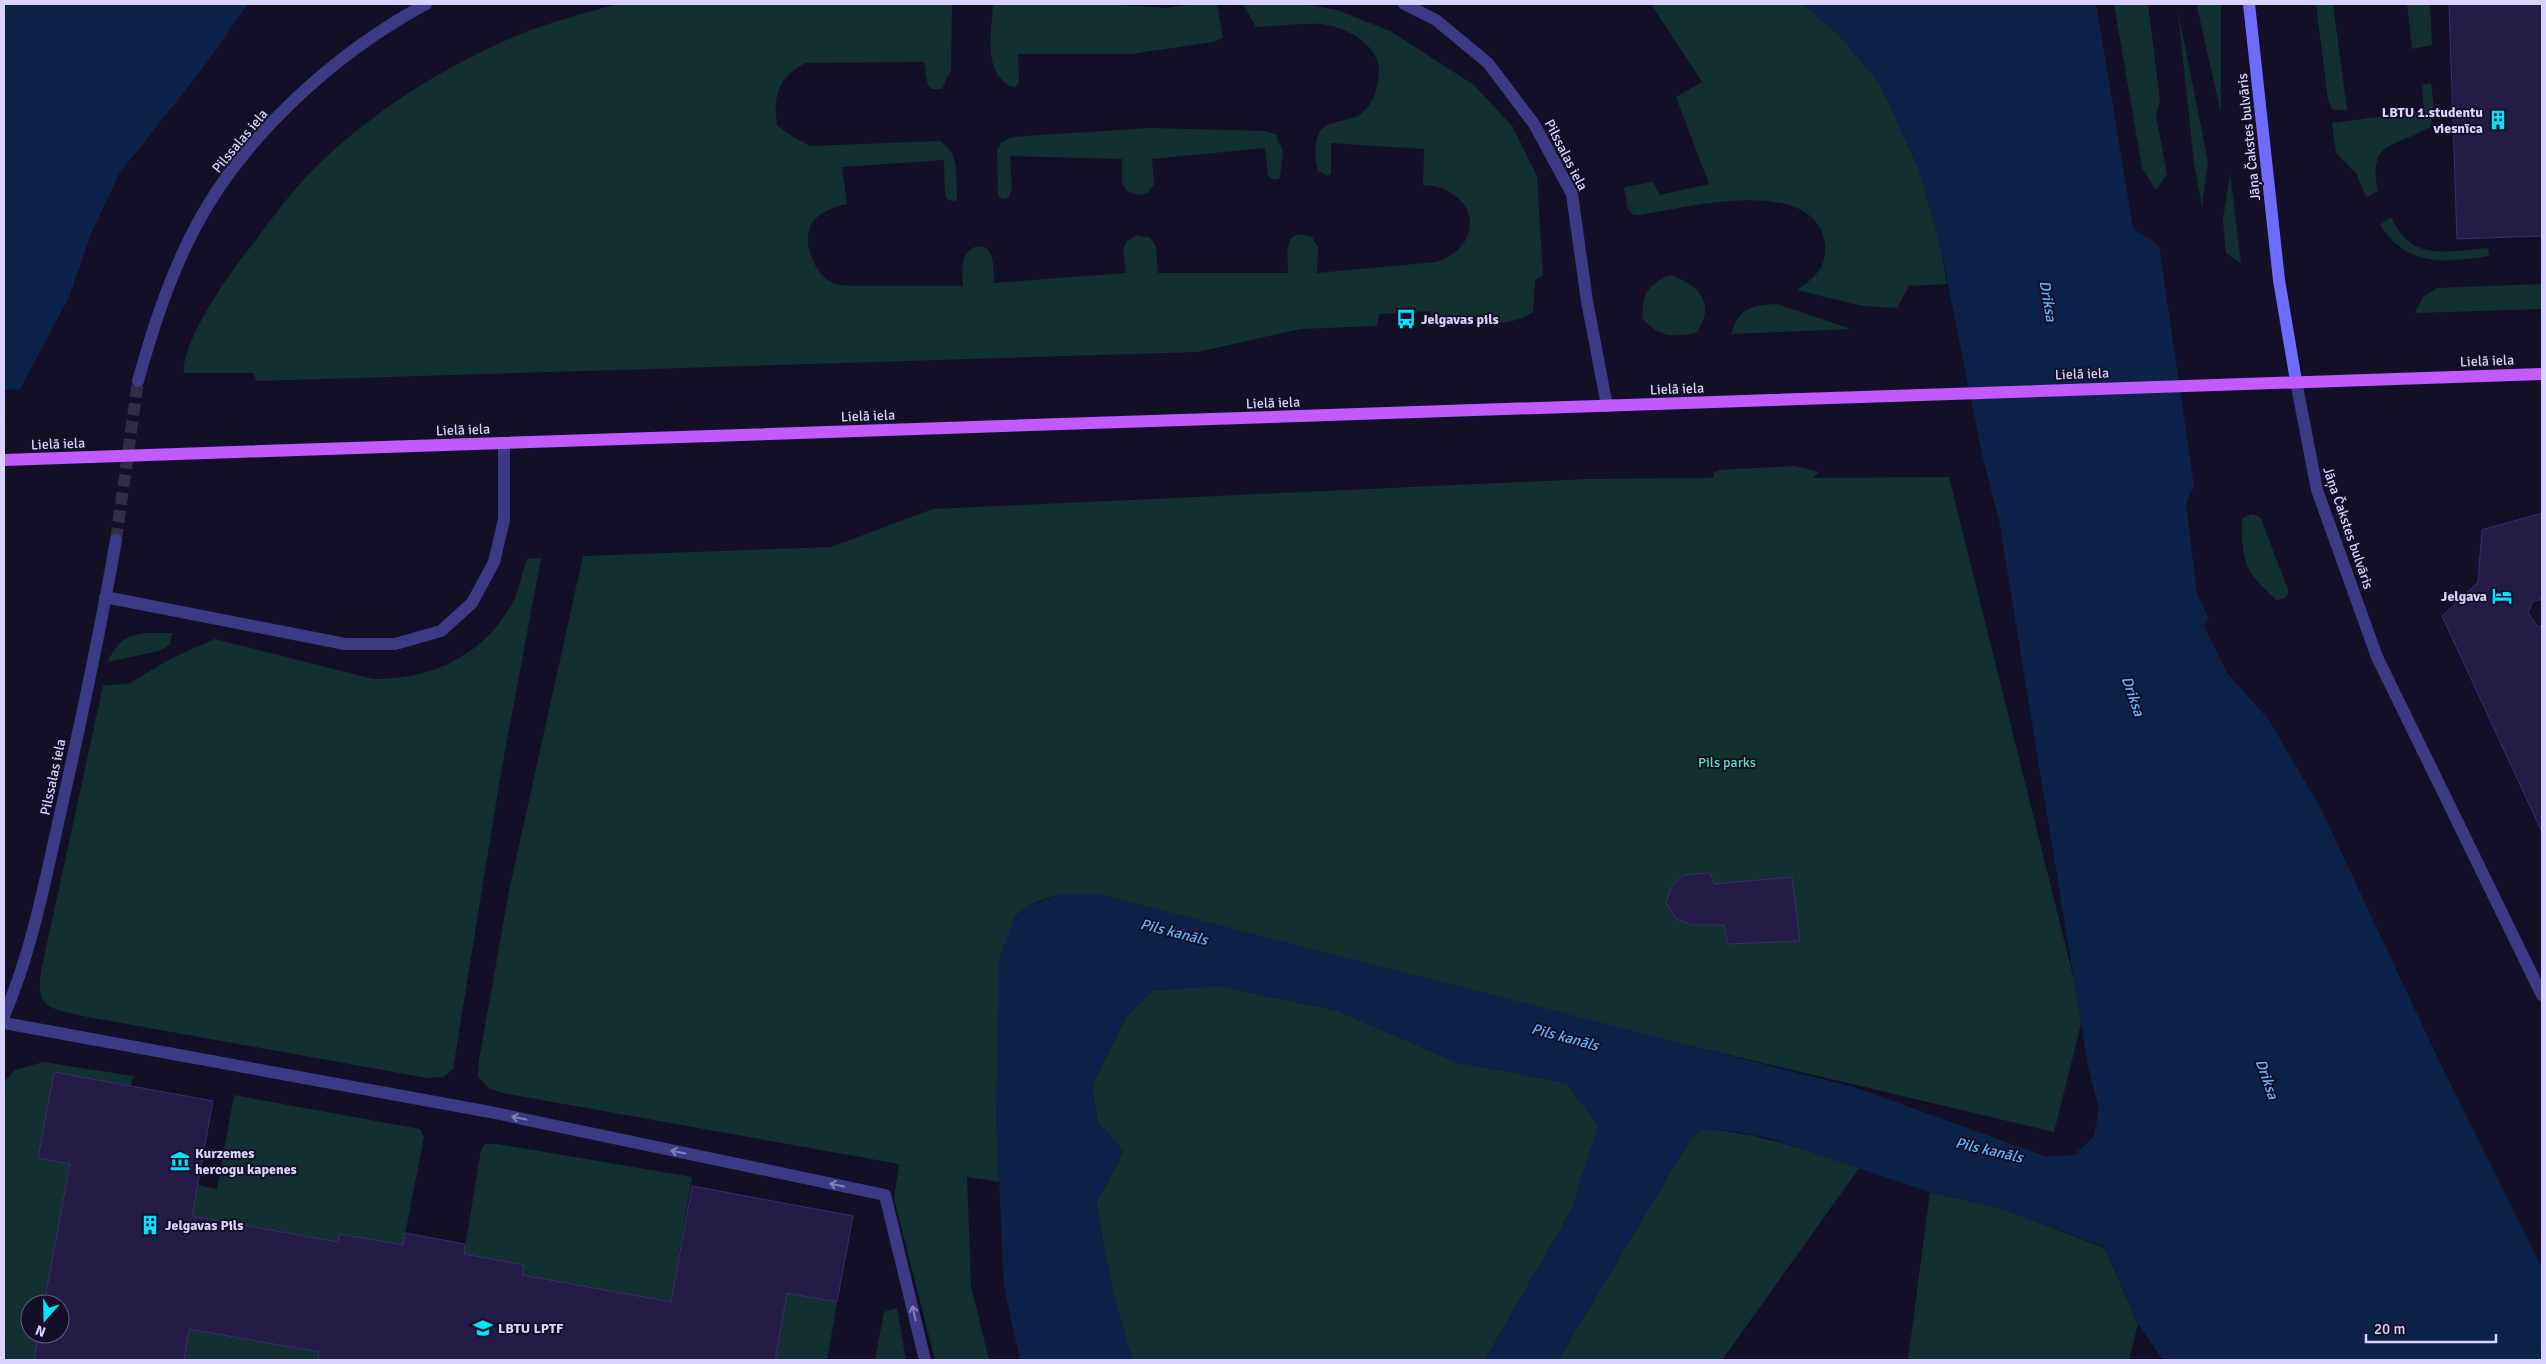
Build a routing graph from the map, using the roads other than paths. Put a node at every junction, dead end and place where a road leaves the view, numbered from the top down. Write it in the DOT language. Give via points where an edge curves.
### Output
graph roads {
  1 [pos="426,4"];
  2 [pos="1404,4"];
  3 [pos="2249,4"];
  4 [pos="2542,374"];
  5 [pos="138,380"];
  6 [pos="2296,381"];
  7 [pos="1607,406"];
  8 [pos="504,444"];
  9 [pos="4,460"];
  10 [pos="116,540"];
  11 [pos="105,597"];
  12 [pos="2542,995"];
  13 [pos="4,1016"];
  14 [pos="4,1023"];
  15 [pos="925,1360"];
  1 -- 5 [label="street, Pilssalas iela" via="353,50 296,99 236,164 195,227 168,285"];
  2 -- 7 [label="street, Pilssalas iela" via="1436,20 1488,63 1534,124 1572,194 1587,301"];
  3 -- 6 [label="street, Jāņa Čakstes bulvāris" via="2279,280"];
  4 -- 6 [label="main road, Lielā iela"];
  6 -- 7 [label="main road, Lielā iela"];
  6 -- 12 [label="street, Jāņa Čakstes bulvāris" via="2317,490 2377,657"];
  7 -- 8 [label="main road, Lielā iela"];
  8 -- 9 [label="main road, Lielā iela, bridge"];
  8 -- 11 [label="street" via="504,520 494,562 472,603 441,631 395,644 346,644"];
  10 -- 11 [label="street, Pilssalas iela"];
  11 -- 13 [label="street, Pilssalas iela" via="88,689 32,940"];
  15 -- 14 [label="street, one-way" via="884,1195 460,1107"];
}
